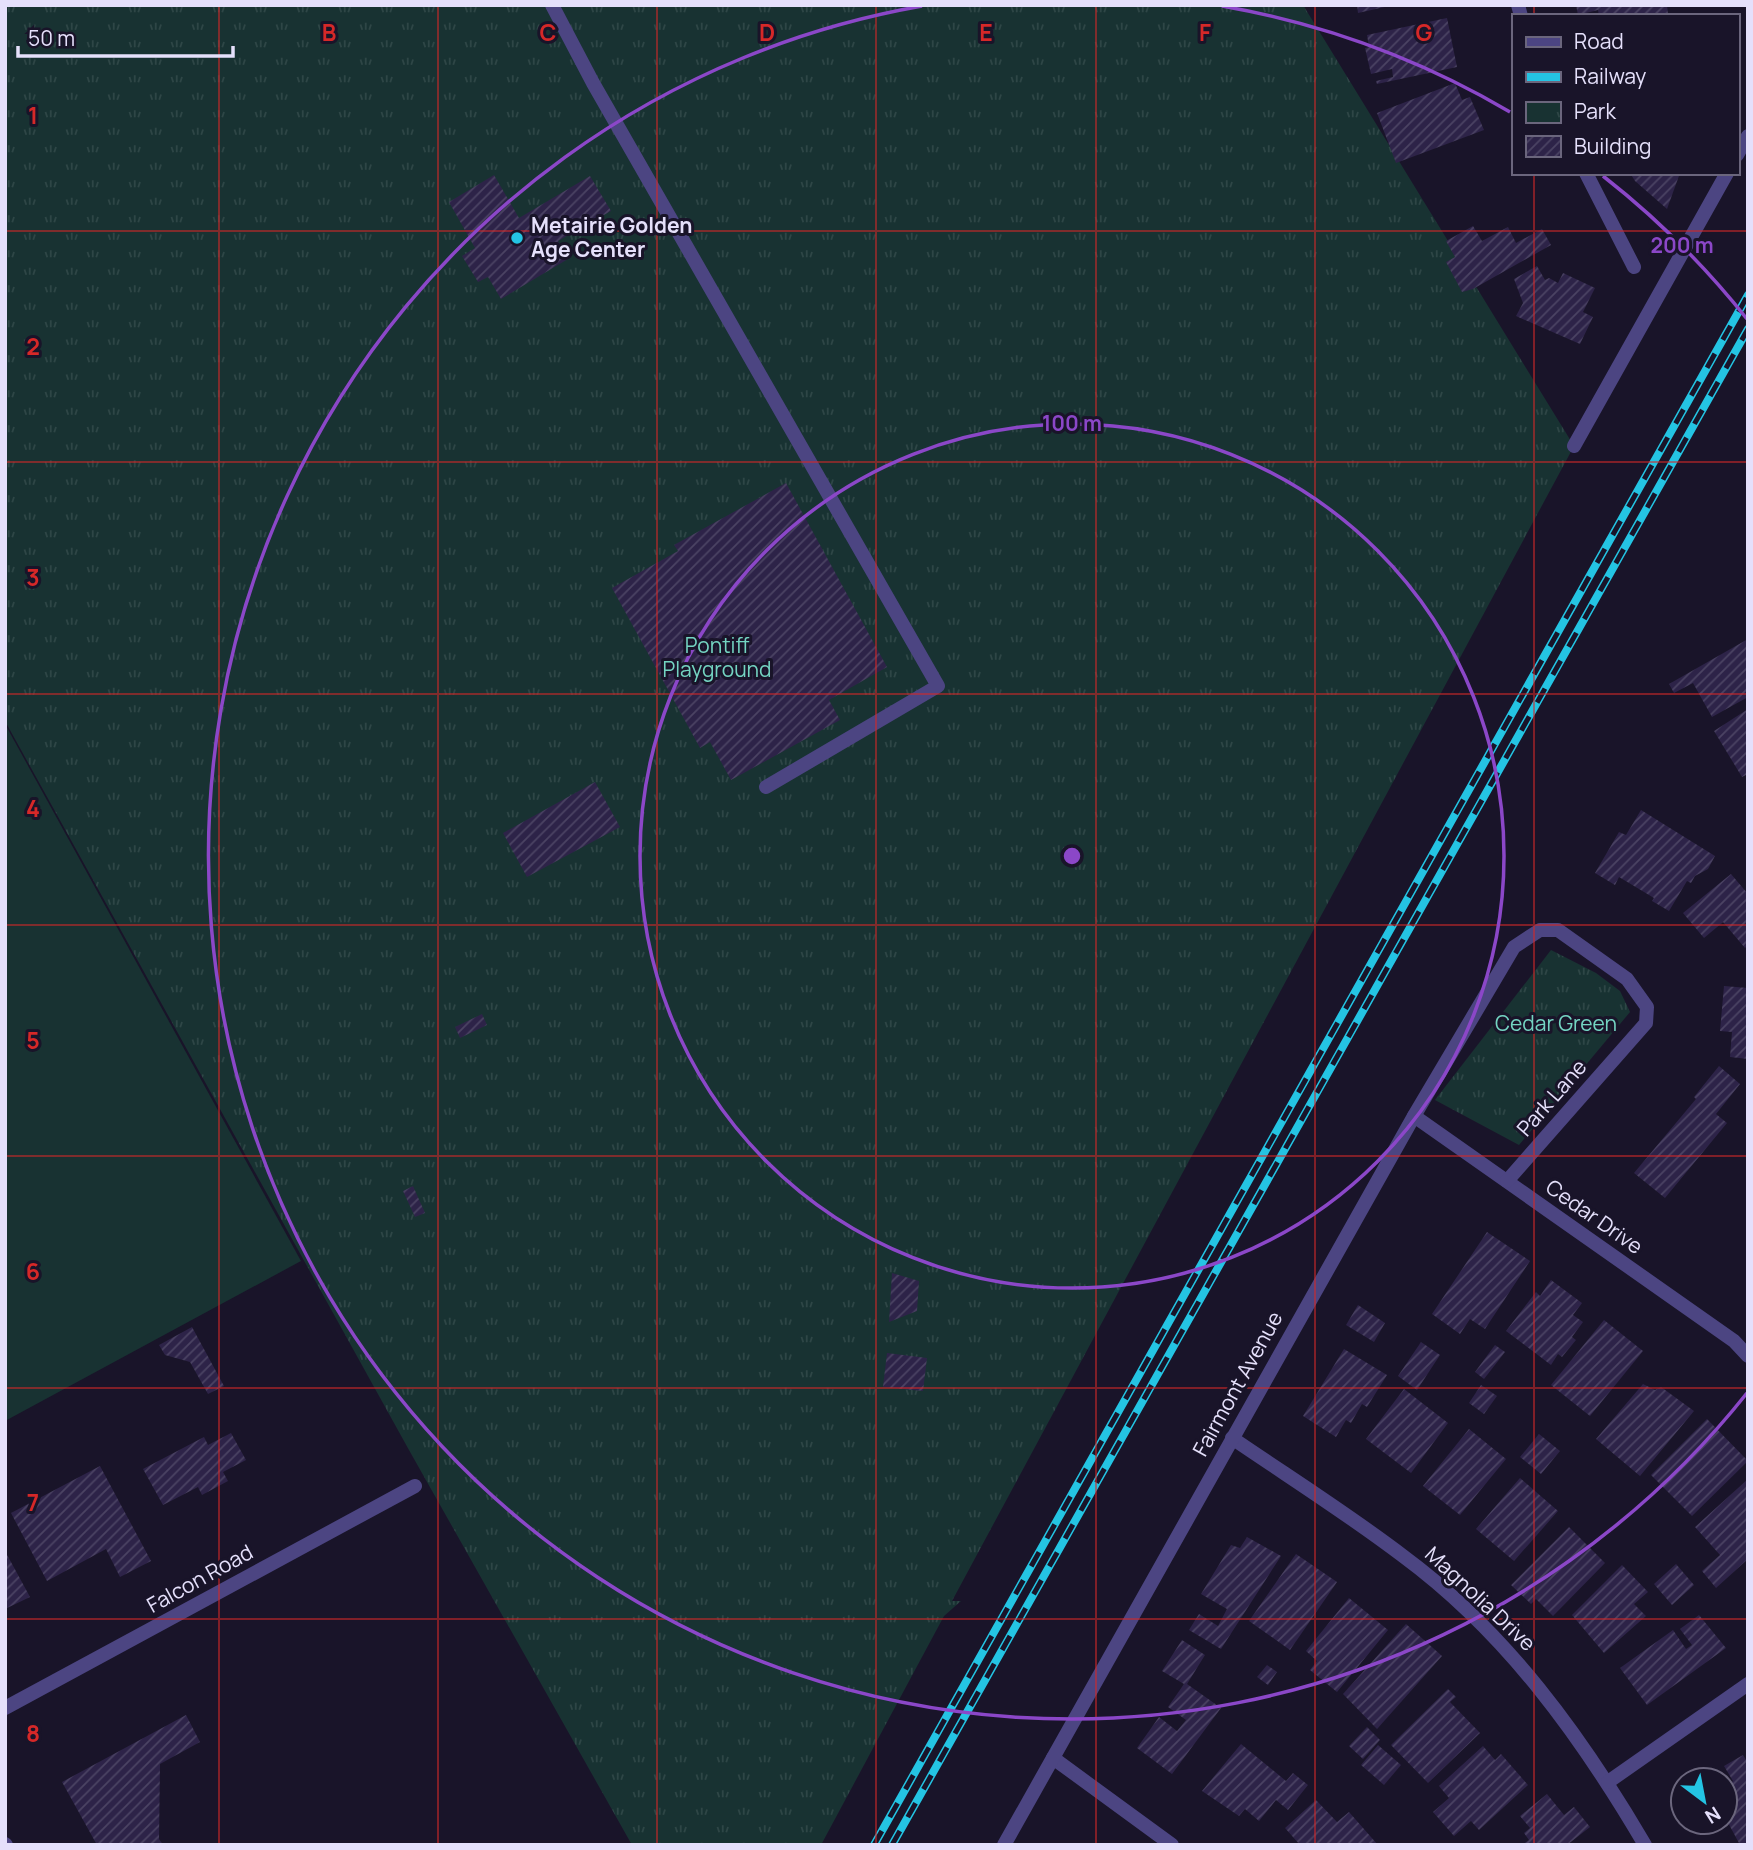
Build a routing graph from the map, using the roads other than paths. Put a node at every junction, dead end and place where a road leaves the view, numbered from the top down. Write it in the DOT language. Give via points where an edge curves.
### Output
graph roads {
  1 [pos="552,5"];
  2 [pos="1748,136"];
  3 [pos="1739,152"];
  4 [pos="1587,175"];
  5 [pos="1726,175"];
  6 [pos="1634,267"];
  7 [pos="1574,446"];
  8 [pos="766,787"];
  9 [pos="1514,947"];
  10 [pos="1414,1116"];
  11 [pos="1507,1181"];
  12 [pos="1748,1356"];
  13 [pos="1232,1438"];
  14 [pos="415,1486"];
  15 [pos="1748,1684"];
  16 [pos="5,1709"];
  17 [pos="1053,1758"];
  18 [pos="1608,1782"];
  19 [pos="1004,1845"];
  20 [pos="1172,1845"];
  21 [pos="1645,1845"];
  1 -- 8 [label="street" via="939,686"];
  2 -- 3 [label="street"];
  4 -- 6 [label="street"];
  5 -- 7 [label="street"];
  9 -- 10 [label="street, Fairmont Avenue"];
  9 -- 11 [label="street, Park Lane" via="1540,930 1558,930 1627,979 1647,1007 1647,1015 1646,1023"];
  10 -- 11 [label="street, Cedar Drive"];
  10 -- 13 [label="street, Fairmont Avenue"];
  11 -- 12 [label="street, Cedar Drive" via="1734,1341"];
  13 -- 17 [label="street, Fairmont Avenue"];
  13 -- 18 [label="street, Magnolia Drive" via="1405,1557 1448,1594 1522,1667"];
  14 -- 16 [label="street, Falcon Road"];
  15 -- 18 [label="street"];
  17 -- 19 [label="street, Fairmont Avenue"];
  17 -- 20 [label="street"];
  18 -- 21 [label="street, Magnolia Drive"];
}
